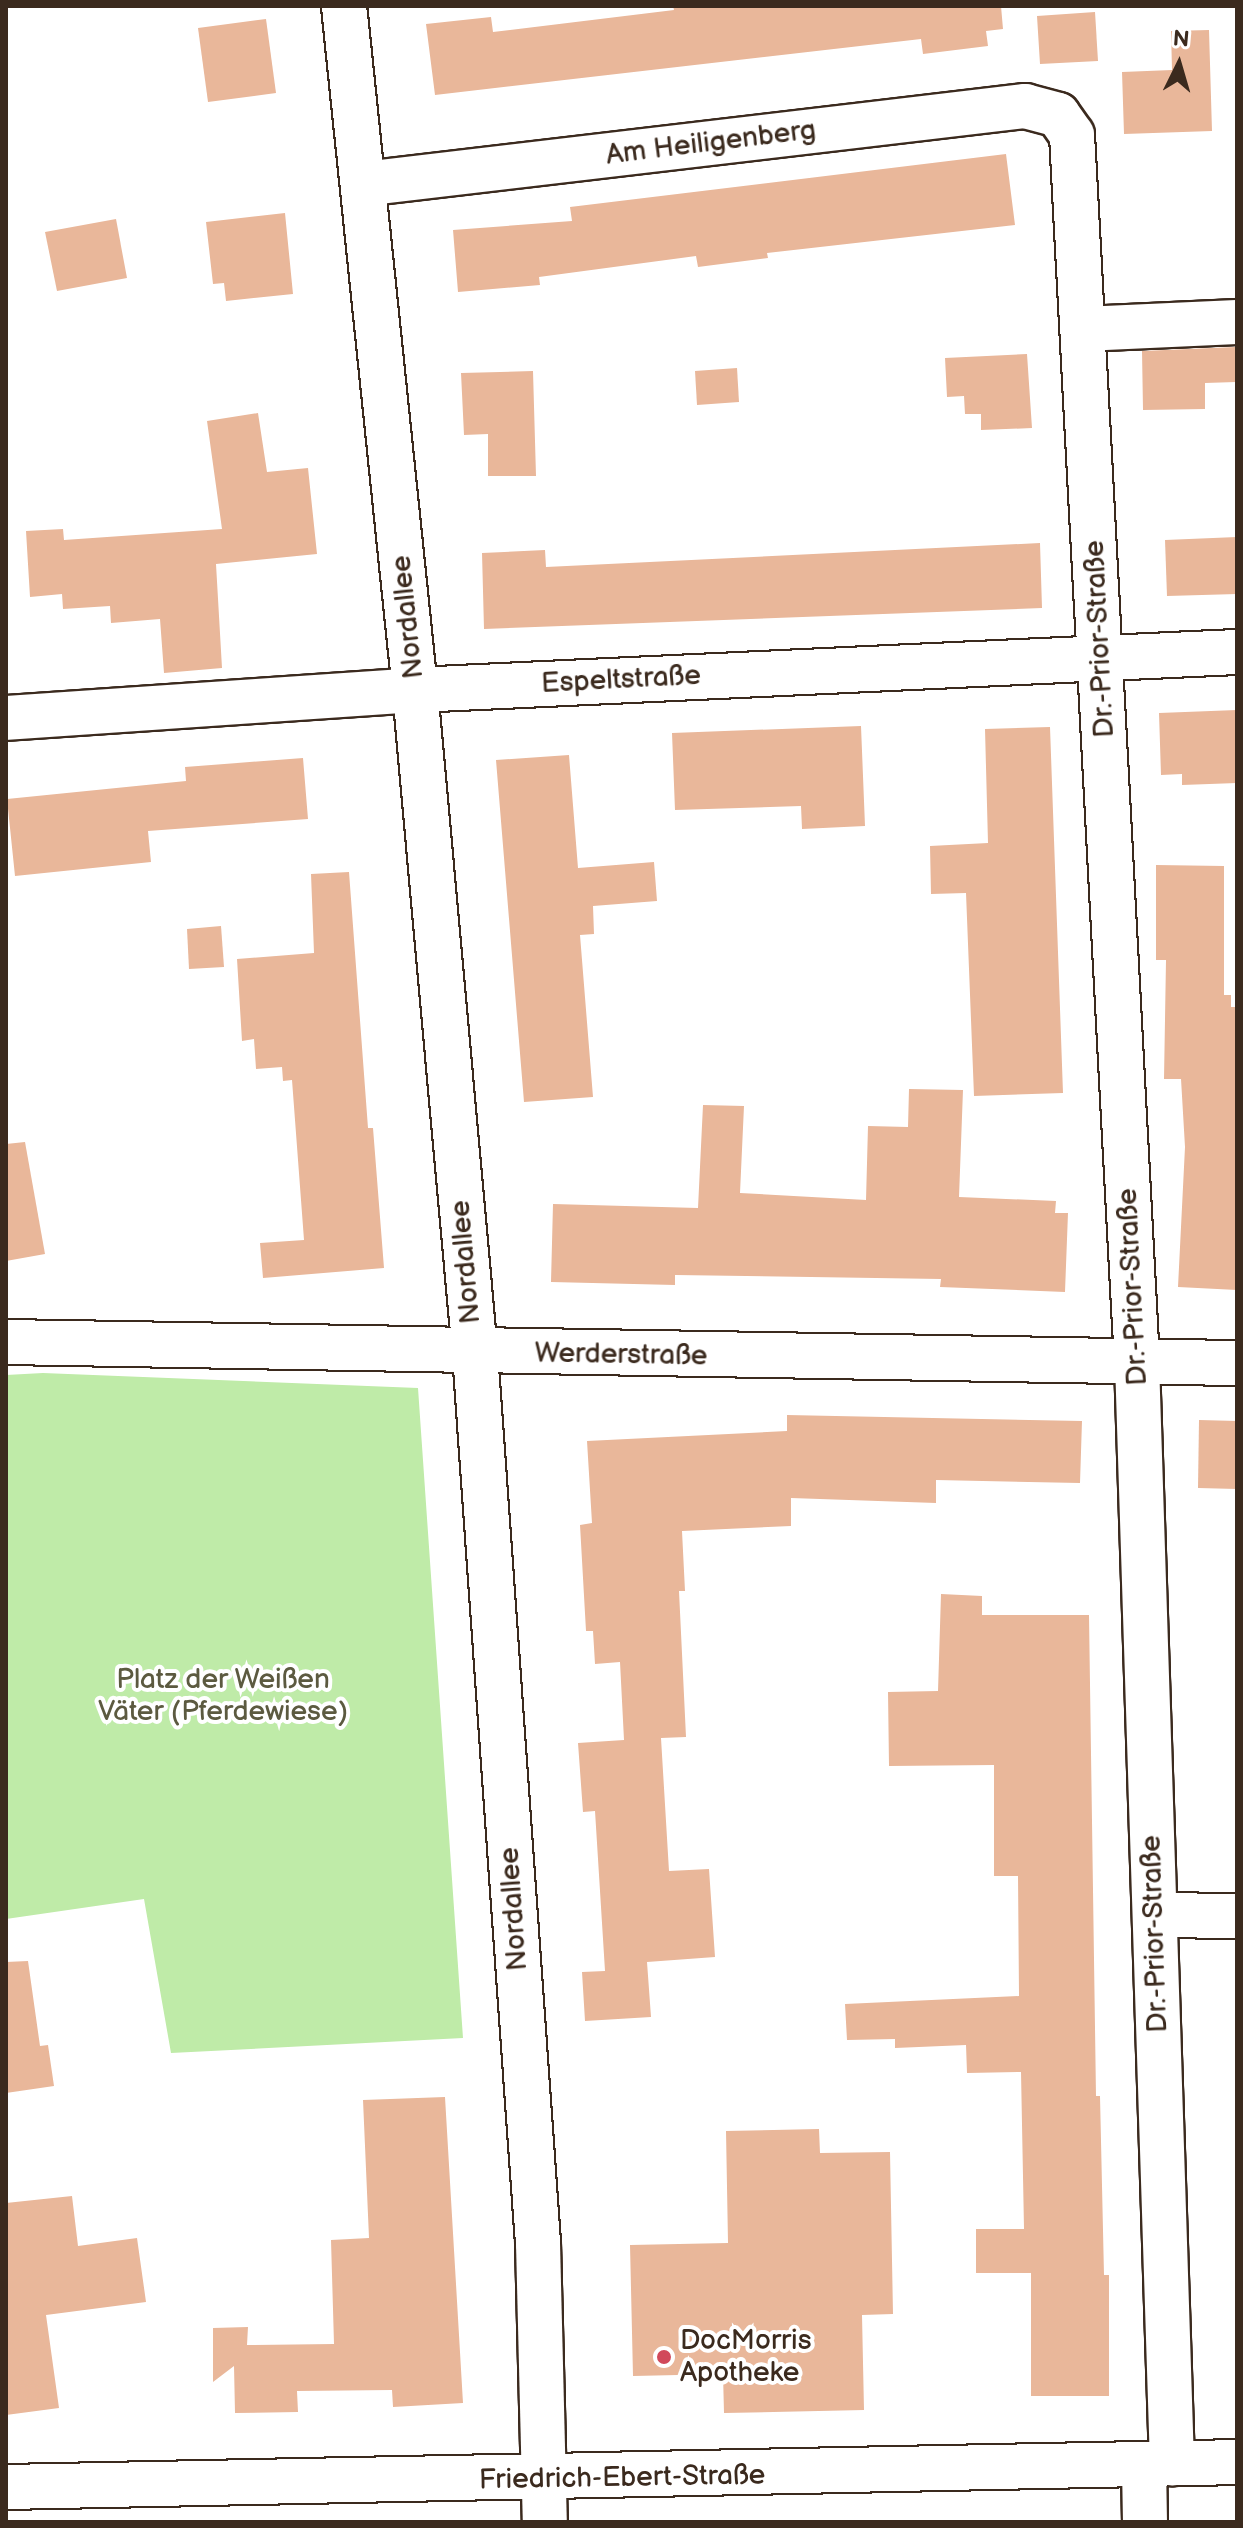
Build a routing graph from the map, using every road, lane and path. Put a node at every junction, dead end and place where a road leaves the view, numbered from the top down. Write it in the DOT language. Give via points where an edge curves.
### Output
graph roads {
  1 [pos="344,6"];
  2 [pos="1058,115"];
  3 [pos="363,184"];
  4 [pos="1237,322"];
  5 [pos="1083,329"];
  6 [pos="1237,652"];
  7 [pos="1101,657"];
  8 [pos="415,690"];
  9 [pos="6,718"];
  10 [pos="6,1342"];
  11 [pos="475,1353"];
  12 [pos="1137,1362"];
  13 [pos="1237,1363"];
  14 [pos="1155,1915"];
  15 [pos="1237,1916"];
  16 [pos="1237,2462"];
  17 [pos="1158,2464"];
  18 [pos="6,2487"];
  19 [pos="545,2501"];
  20 [pos="1145,2522"];
  1 -- 3 [label="street, Nordallee"];
  2 -- 3 [label="street, Am Heiligenberg" via="1025,106"];
  2 -- 5 [label="street, Dr.-Prior-Straße" via="1072,135"];
  3 -- 8 [label="street, Nordallee"];
  4 -- 5 [label="street"];
  5 -- 7 [label="street, Dr.-Prior-Straße"];
  6 -- 7 [label="street, Espeltstraße"];
  7 -- 8 [label="street, Espeltstraße"];
  7 -- 12 [label="street, Dr.-Prior-Straße"];
  8 -- 9 [label="street, Espeltstraße"];
  8 -- 11 [label="street, Nordallee"];
  10 -- 11 [label="street, Werderstraße"];
  11 -- 12 [label="street, Werderstraße"];
  11 -- 19 [label="street, Nordallee" via="538,2243"];
  12 -- 13 [label="street, Werderstraße"];
  12 -- 14 [label="street, Dr.-Prior-Straße"];
  14 -- 15 [label="street"];
  14 -- 17 [label="street, Dr.-Prior-Straße"];
  16 -- 17 [label="street, Friedrich-Ebert-Straße"];
  17 -- 19 [label="street, Friedrich-Ebert-Straße"];
  17 -- 20 [label="street, Dr.-Prior-Straße"];
  18 -- 19 [label="street, Friedrich-Ebert-Straße"];
}
